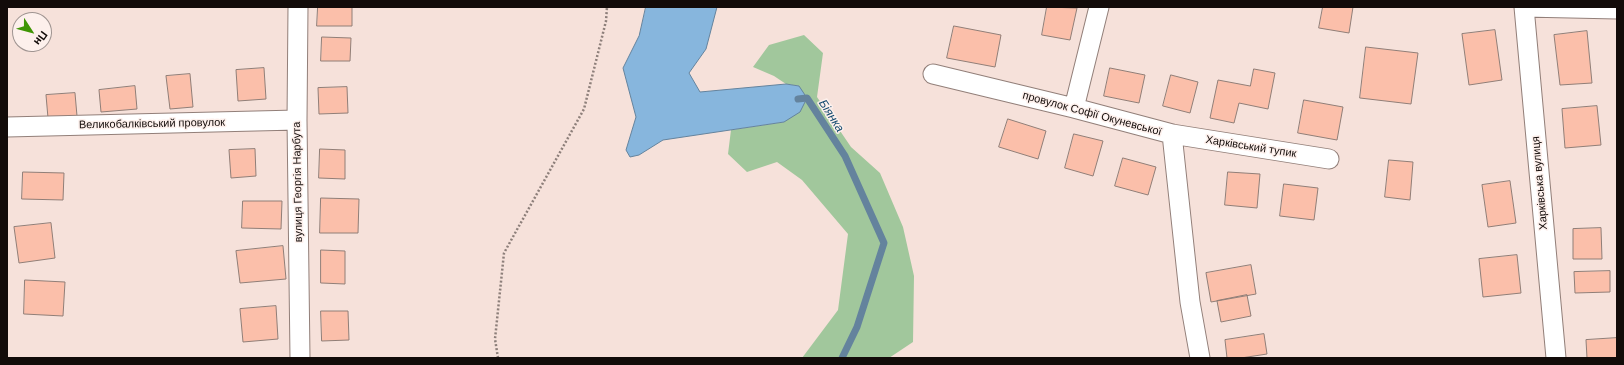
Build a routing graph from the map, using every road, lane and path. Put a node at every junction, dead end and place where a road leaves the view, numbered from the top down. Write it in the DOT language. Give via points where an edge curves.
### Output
graph roads {
  1 [pos="298,7"];
  2 [pos="607,7"];
  3 [pos="1099,7"];
  4 [pos="1524,7"];
  5 [pos="1617,9"];
  6 [pos="933,74"];
  7 [pos="1074,108"];
  8 [pos="297,120"];
  9 [pos="7,127"];
  10 [pos="1172,134"];
  11 [pos="1329,159"];
  12 [pos="300,358"];
  13 [pos="498,358"];
  14 [pos="1200,358"];
  15 [pos="1556,358"];
  1 -- 8 [label="street, вулиця Георгія Нарбута"];
  2 -- 13 [label="path" via="606,21 584,109 504,253 496,338"];
  3 -- 7 [label="street"];
  4 -- 5 [label="street"];
  4 -- 15 [label="street, Харківська вулиця"];
  6 -- 7 [label="street, провулок Софії Окуневської"];
  7 -- 10 [label="street, провулок Софії Окуневської"];
  8 -- 9 [label="street, Великобалківський провулок"];
  8 -- 12 [label="street, вулиця Георгія Нарбута"];
  10 -- 11 [label="street, Харківський тупик"];
  10 -- 14 [label="street, провулок Софії Окуневської" via="1190,302"];
}
